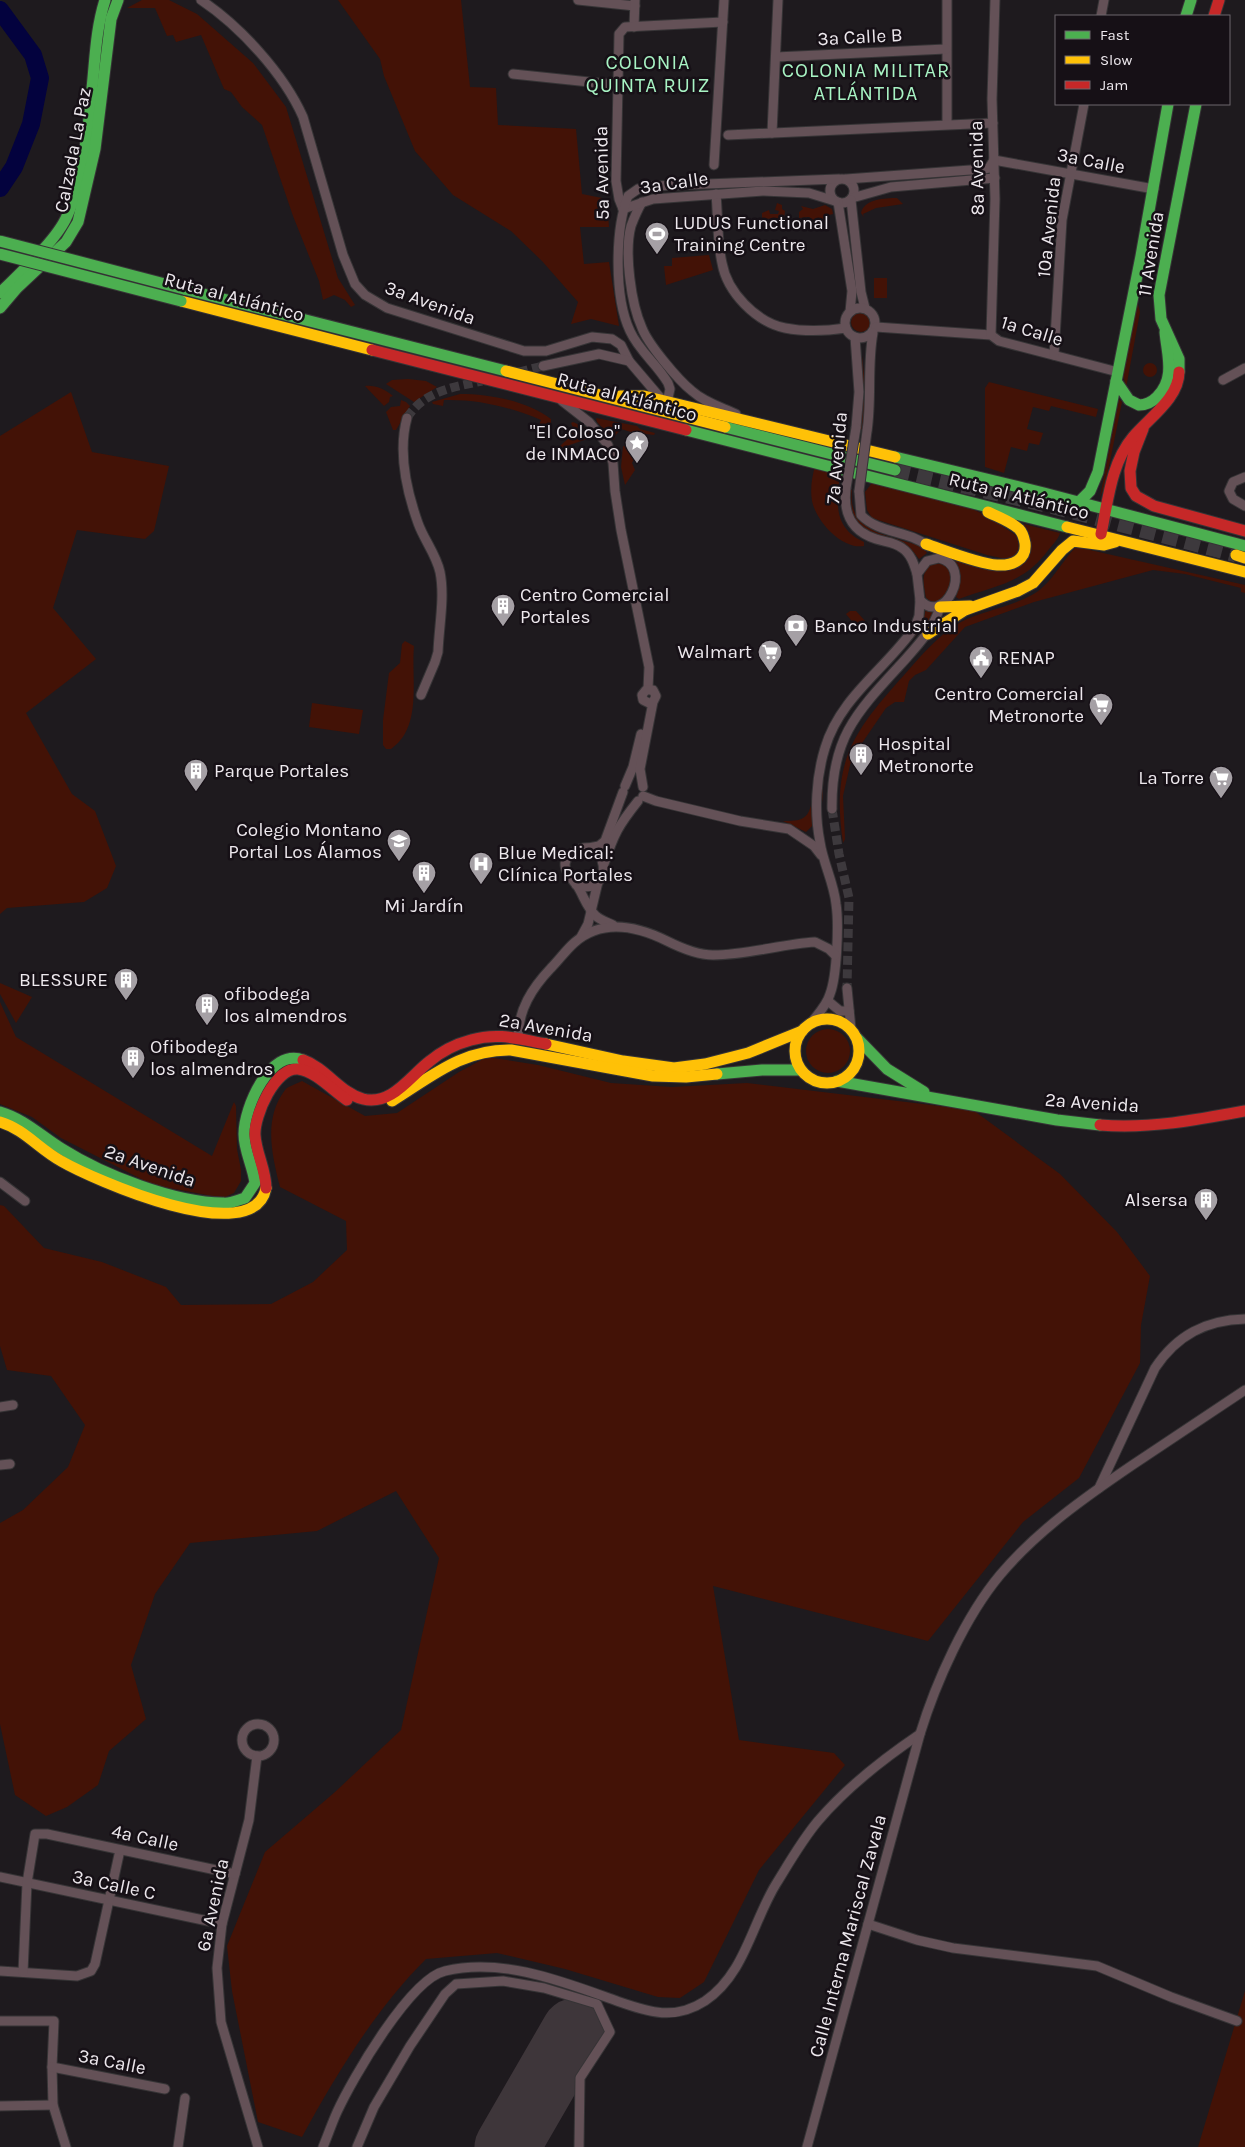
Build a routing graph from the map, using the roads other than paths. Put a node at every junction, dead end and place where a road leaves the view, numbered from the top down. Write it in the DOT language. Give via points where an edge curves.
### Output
graph roads {
  1 [pos="201,0"];
  2 [pos="578,0"];
  3 [pos="724,0"];
  4 [pos="778,0"];
  5 [pos="947,0"];
  6 [pos="995,0"];
  7 [pos="1104,0"];
  8 [pos="1191,0"];
  9 [pos="1219,0"];
  10 [pos="112,1"];
  11 [pos="635,3"];
  12 [pos="213,4"];
  13 [pos="1101,15"];
  14 [pos="1186,15"];
  15 [pos="1214,15"];
  16 [pos="723,22"];
  17 [pos="634,27"];
  18 [pos="946,49"];
  19 [pos="776,57"];
  20 [pos="513,74"];
  21 [pos="618,85"];
  22 [pos="1084,105"];
  23 [pos="1168,105"];
  24 [pos="1196,105"];
  25 [pos="947,124"];
  26 [pos="993,124"];
  27 [pos="772,133"];
  28 [pos="728,135"];
  29 [pos="994,160"];
  30 [pos="714,166"];
  31 [pos="1071,173"];
  32 [pos="995,178"];
  33 [pos="842,179"];
  34 [pos="762,181"];
  35 [pos="1154,189"];
  36 [pos="763,191"];
  37 [pos="716,194"];
  38 [pos="851,199"];
  39 [pos="837,201"];
  40 [pos="642,202"];
  41 [pos="623,209"];
  42 [pos="0,241"];
  43 [pos="0,254"];
  44 [pos="0,293"];
  45 [pos="182,295"];
  46 [pos="0,308"];
  47 [pos="865,308"];
  48 [pos="850,312"];
  49 [pos="846,328"];
  50 [pos="1164,328"];
  51 [pos="874,330"];
  52 [pos="991,335"];
  53 [pos="855,337"];
  54 [pos="1054,355"];
  55 [pos="629,361"];
  56 [pos="543,366"];
  57 [pos="1245,368"];
  58 [pos="1117,376"];
  59 [pos="1223,380"];
  60 [pos="605,396"];
  61 [pos="555,397"];
  62 [pos="665,401"];
  63 [pos="407,418"];
  64 [pos="1147,420"];
  65 [pos="752,421"];
  66 [pos="895,470"];
  67 [pos="1245,477"];
  68 [pos="959,499"];
  69 [pos="1079,502"];
  70 [pos="1245,506"];
  71 [pos="1107,509"];
  72 [pos="1245,531"];
  73 [pos="1101,534"];
  74 [pos="1124,540"];
  75 [pos="926,544"];
  76 [pos="1245,546"];
  77 [pos="960,556"];
  78 [pos="941,558"];
  79 [pos="1245,572"];
  80 [pos="917,574"];
  81 [pos="920,600"];
  82 [pos="971,606"];
  83 [pos="940,607"];
  84 [pos="928,634"];
  85 [pos="421,695"];
  86 [pos="650,703"];
  87 [pos="624,789"];
  88 [pos="641,795"];
  89 [pos="832,809"];
  90 [pos="588,848"];
  91 [pos="824,860"];
  92 [pos="604,865"];
  93 [pos="598,882"];
  94 [pos="576,885"];
  95 [pos="591,912"];
  96 [pos="616,926"];
  97 [pos="581,938"];
  98 [pos="836,955"];
  99 [pos="847,988"];
  100 [pos="828,1000"];
  101 [pos="849,1011"];
  102 [pos="812,1022"];
  103 [pos="802,1031"];
  104 [pos="854,1034"];
  105 [pos="518,1038"];
  106 [pos="801,1070"];
  107 [pos="837,1081"];
  108 [pos="937,1099"];
  109 [pos="1245,1111"];
  110 [pos="0,1112"];
  111 [pos="0,1122"];
  112 [pos="0,1182"];
  113 [pos="25,1201"];
  114 [pos="1245,1319"];
  115 [pos="1245,1390"];
  116 [pos="13,1405"];
  117 [pos="0,1407"];
  118 [pos="10,1464"];
  119 [pos="0,1465"];
  120 [pos="1098,1489"];
  121 [pos="920,1734"];
  122 [pos="257,1756"];
  123 [pos="120,1850"];
  124 [pos="235,1874"];
  125 [pos="0,1877"];
  126 [pos="27,1883"];
  127 [pos="109,1900"];
  128 [pos="222,1924"];
  129 [pos="868,1924"];
  130 [pos="0,1971"];
  131 [pos="23,1972"];
  132 [pos="0,2021"];
  133 [pos="1237,2021"];
  134 [pos="52,2067"];
  135 [pos="165,2089"];
  136 [pos="185,2098"];
  137 [pos="53,2105"];
  138 [pos="0,2106"];
  139 [pos="66,2147"];
  140 [pos="178,2147"];
  141 [pos="258,2147"];
  142 [pos="323,2147"];
  143 [pos="358,2147"];
  144 [pos="579,2147"];
  145 [pos="807,2147"];
  1 -- 12 [label="street, 3a Avenida"];
  2 -- 11 [label="street"];
  3 -- 16 [label="street"];
  4 -- 19 [label="street"];
  5 -- 18 [label="street"];
  6 -- 26 [label="street, 8a Avenida"];
  7 -- 13 [label="street"];
  8 -- 14 [label="main road"];
  9 -- 15 [label="main road"];
  10 -- 44 [label="main road, Calzada La Paz" via="99,18 88,126 67,217 48,243"];
  10 -- 46 [label="main road, Calzada La Paz" via="94,152 78,223 66,240"];
  11 -- 17 [label="street"];
  12 -- 55 [label="street, 3a Avenida" via="272,66 294,98 303,117 344,255 355,284 365,295 386,308 524,350 546,350 592,337 612,339 621,345"];
  16 -- 17 [label="street"];
  16 -- 30 [label="street"];
  17 -- 21 [label="street, 5a Avenida" via="624,28 619,34"];
  18 -- 19 [label="street, 3a Calle B"];
  18 -- 25 [label="street"];
  19 -- 27 [label="street"];
  20 -- 21 [label="street"];
  21 -- 41 [label="street, 5a Avenida" via="616,181"];
  22 -- 31 [label="street, 10a Avenida"];
  23 -- 35 [label="main road, 11 Avenida"];
  24 -- 50 [label="main road, 11 Avenida" via="1159,296"];
  25 -- 26 [label="street"];
  25 -- 27 [label="street"];
  26 -- 29 [label="street, 8a Avenida"];
  27 -- 28 [label="street"];
  29 -- 31 [label="street, 3a Calle"];
  29 -- 32 [label="street, 8a Avenida"];
  29 -- 33 [label="street, 3a Calle" via="989,168 984,169"];
  31 -- 35 [label="street, 3a Calle"];
  31 -- 54 [label="street, 10a Avenida" via="1062,220"];
  32 -- 38 [label="street" via="891,187"];
  32 -- 52 [label="street, 8a Avenida"];
  33 -- 34 [label="street, 3a Calle"];
  33 -- 38 [label="street" via="854,188"];
  33 -- 39 [label="street" via="830,187 830,195"];
  34 -- 36 [label="street"];
  34 -- 41 [label="street, 3a Calle" via="638,189 628,196"];
  35 -- 58 [label="main road, 11 Avenida"];
  36 -- 37 [label="street, 3a Calle"];
  36 -- 39 [label="street, 3a Calle" via="808,193"];
  37 -- 40 [label="street, 3a Calle" via="653,198"];
  37 -- 49 [label="street" via="721,261 729,284 744,304 768,322 783,328"];
  38 -- 39 [label="street"];
  38 -- 47 [label="street"];
  39 -- 48 [label="street" via="852,290"];
  40 -- 41 [label="street, 3a Calle"];
  40 -- 65 [label="street, 5a Avenida" via="631,225 629,246 634,305 642,329 691,391"];
  41 -- 62 [label="street, 5a Avenida" via="618,253 621,301 625,319 642,351 668,383 670,389"];
  42 -- 45 [label="main road, Ruta al Atlántico, bridge"];
  43 -- 45 [label="main road, Ruta al Atlántico, bridge"];
  45 -- 60 [label="main road, Ruta al Atlántico"];
  45 -- 61 [label="main road, Ruta al Atlántico"];
  47 -- 48 [label="street" via="859,307"];
  47 -- 51 [label="street" via="874,315"];
  48 -- 49 [label="street"];
  49 -- 53 [label="street"];
  50 -- 58 [label="main road" via="1169,375 1153,401 1145,405 1135,404 1125,396"];
  50 -- 64 [label="main road, 11 Avenida" via="1179,358 1179,379 1170,397"];
  51 -- 52 [label="street, 1a Calle"];
  51 -- 53 [label="street" via="867,337"];
  51 -- 75 [label="street, 7a Avenida, bridge" via="869,356 871,385 859,491 860,515 868,522"];
  52 -- 54 [label="street, 1a Calle" via="999,342"];
  53 -- 80 [label="street, 7a Avenida, bridge" via="859,392 845,509 854,528 903,548 913,560"];
  54 -- 58 [label="street, 1a Calle"];
  55 -- 56 [label="street" via="599,354"];
  55 -- 62 [label="street, 3a Avenida"];
  57 -- 59 [label="street"];
  58 -- 69 [label="main road, 11 Avenida" via="1095,482"];
  60 -- 62 [label="main road, Ruta al Atlántico" via="644,396"];
  60 -- 66 [label="main road, Ruta al Atlántico"];
  61 -- 68 [label="main road, Ruta al Atlántico"];
  61 -- 86 [label="street" via="595,428 608,445 621,530 649,667 648,689 656,694"];
  62 -- 65 [label="main road, Ruta al Atlántico"];
  63 -- 85 [label="street" via="403,440 407,481 418,524 438,563 441,585 438,652"];
  64 -- 71 [label="main road, 11 Avenida" via="1118,460"];
  64 -- 72 [label="main road" via="1135,450 1133,493 1141,501 1154,506"];
  65 -- 69 [label="main road, Ruta al Atlántico"];
  67 -- 70 [label="street" via="1233,482 1229,490 1233,499"];
  68 -- 73 [label="main road, Ruta al Atlántico"];
  68 -- 77 [label="main road" via="1009,522 1021,531 1026,549 1016,563 1005,566"];
  69 -- 71 [label="main road, Ruta al Atlántico"];
  71 -- 73 [label="main road, 11 Avenida"];
  71 -- 76 [label="main road, Ruta al Atlántico"];
  73 -- 74 [label="main road, Ruta al Atlántico"];
  74 -- 79 [label="main road, Ruta al Atlántico"];
  74 -- 82 [label="main road" via="1104,545 1073,541 1032,583"];
  75 -- 77 [label="main road"];
  75 -- 78 [label="street, 7a Avenida"];
  77 -- 78 [label="main road"];
  78 -- 80 [label="street" via="927,560"];
  78 -- 83 [label="street" via="950,563 956,578"];
  80 -- 81 [label="street"];
  81 -- 83 [label="street" via="931,607"];
  81 -- 91 [label="street" via="915,627 850,700 828,738 817,795 819,841"];
  82 -- 83 [label="main road"];
  82 -- 84 [label="main road"];
  83 -- 84 [label="street"];
  84 -- 89 [label="street" via="860,710 846,732 834,765"];
  86 -- 87 [label="street"];
  86 -- 88 [label="street" via="640,769"];
  87 -- 88 [label="street" via="627,800 632,802"];
  87 -- 88 [label="street" via="629,782 636,782"];
  87 -- 90 [label="street" via="605,841"];
  88 -- 91 [label="street" via="730,819 789,829 814,846"];
  88 -- 92 [label="street" via="620,822"];
  90 -- 92 [label="street" via="599,854"];
  90 -- 94 [label="street" via="576,850 568,859 566,871"];
  91 -- 98 [label="street" via="836,904"];
  92 -- 93 [label="street"];
  93 -- 94 [label="street" via="588,886"];
  93 -- 95 [label="street"];
  94 -- 95 [label="street"];
  95 -- 96 [label="street"];
  95 -- 97 [label="street"];
  96 -- 97 [label="street" via="596,930"];
  96 -- 98 [label="street" via="648,932 684,949 712,955 815,942"];
  97 -- 105 [label="street" via="542,978 528,998 518,1022"];
  98 -- 100 [label="street"];
  99 -- 101 [label="street"];
  100 -- 101 [label="street" via="840,1011"];
  100 -- 102 [label="street"];
  101 -- 104 [label="street"];
  102 -- 103 [label="main road"];
  102 -- 104 [label="main road" via="832,1019"];
  103 -- 105 [label="main road, 2a Avenida" via="732,1057 674,1068 623,1061"];
  103 -- 106 [label="main road" via="795,1046"];
  104 -- 107 [label="main road" via="859,1049 856,1064"];
  104 -- 108 [label="main road, 2a Avenida" via="897,1078"];
  105 -- 110 [label="main road, 2a Avenida" via="483,1036 453,1046 422,1066 394,1092 375,1100 352,1094 305,1059 292,1057 281,1061 264,1079 244,1126 254,1188 244,1199 232,1203 191,1200 138,1184 66,1152 17,1117"];
  106 -- 107 [label="main road" via="816,1081"];
  106 -- 111 [label="main road, 2a Avenida" via="659,1077 494,1049 461,1058 387,1104 372,1106 354,1104 311,1074 292,1069 275,1082 256,1122 256,1147 266,1180 265,1193 255,1204 229,1213 182,1207 118,1187 61,1162 24,1133"];
  107 -- 108 [label="main road, 2a Avenida"];
  108 -- 109 [label="main road, 2a Avenida" via="1057,1120 1132,1126 1184,1122"];
  112 -- 113 [label="street"];
  114 -- 120 [label="street, Calle Interna Mariscal Zavala" via="1217,1321 1204,1326 1180,1340 1162,1357"];
  115 -- 120 [label="street, Calle Interna Mariscal Zavala"];
  116 -- 117 [label="street"];
  118 -- 119 [label="street"];
  120 -- 121 [label="street, Calle Interna Mariscal Zavala" via="1043,1532 999,1576 968,1624 930,1702"];
  121 -- 129 [label="street, Calle Interna Mariscal Zavala"];
  121 -- 142 [label="street" via="889,1755 818,1821 775,1886 741,1959 723,1986 704,2001 687,2010 666,2014 643,2010 564,1982 505,1969 443,1971 423,1983 405,2002 365,2062"];
  122 -- 124 [label="street, 6a Avenida" via="249,1820"];
  123 -- 124 [label="street, 4a Calle"];
  123 -- 126 [label="street, 4a Calle" via="48,1834 34,1834"];
  123 -- 127 [label="street"];
  124 -- 128 [label="street, 6a Avenida"];
  125 -- 126 [label="street, 3a Calle C"];
  126 -- 127 [label="street, 3a Calle C"];
  126 -- 131 [label="street"];
  127 -- 128 [label="street, 3a Calle C"];
  127 -- 131 [label="street" via="91,1971 77,1976"];
  128 -- 141 [label="street, 6a Avenida" via="217,1968 221,2022"];
  129 -- 133 [label="street" via="953,1948 1097,1966"];
  129 -- 145 [label="street, Calle Interna Mariscal Zavala"];
  130 -- 131 [label="street"];
  132 -- 134 [label="street" via="54,2021"];
  134 -- 135 [label="street, 3a Calle"];
  134 -- 137 [label="street"];
  136 -- 140 [label="street"];
  137 -- 138 [label="street"];
  137 -- 139 [label="street"];
  143 -- 144 [label="street" via="374,2106 445,1994 456,1984 503,1981 544,1988 597,2004 610,2032 580,2078"];
}
